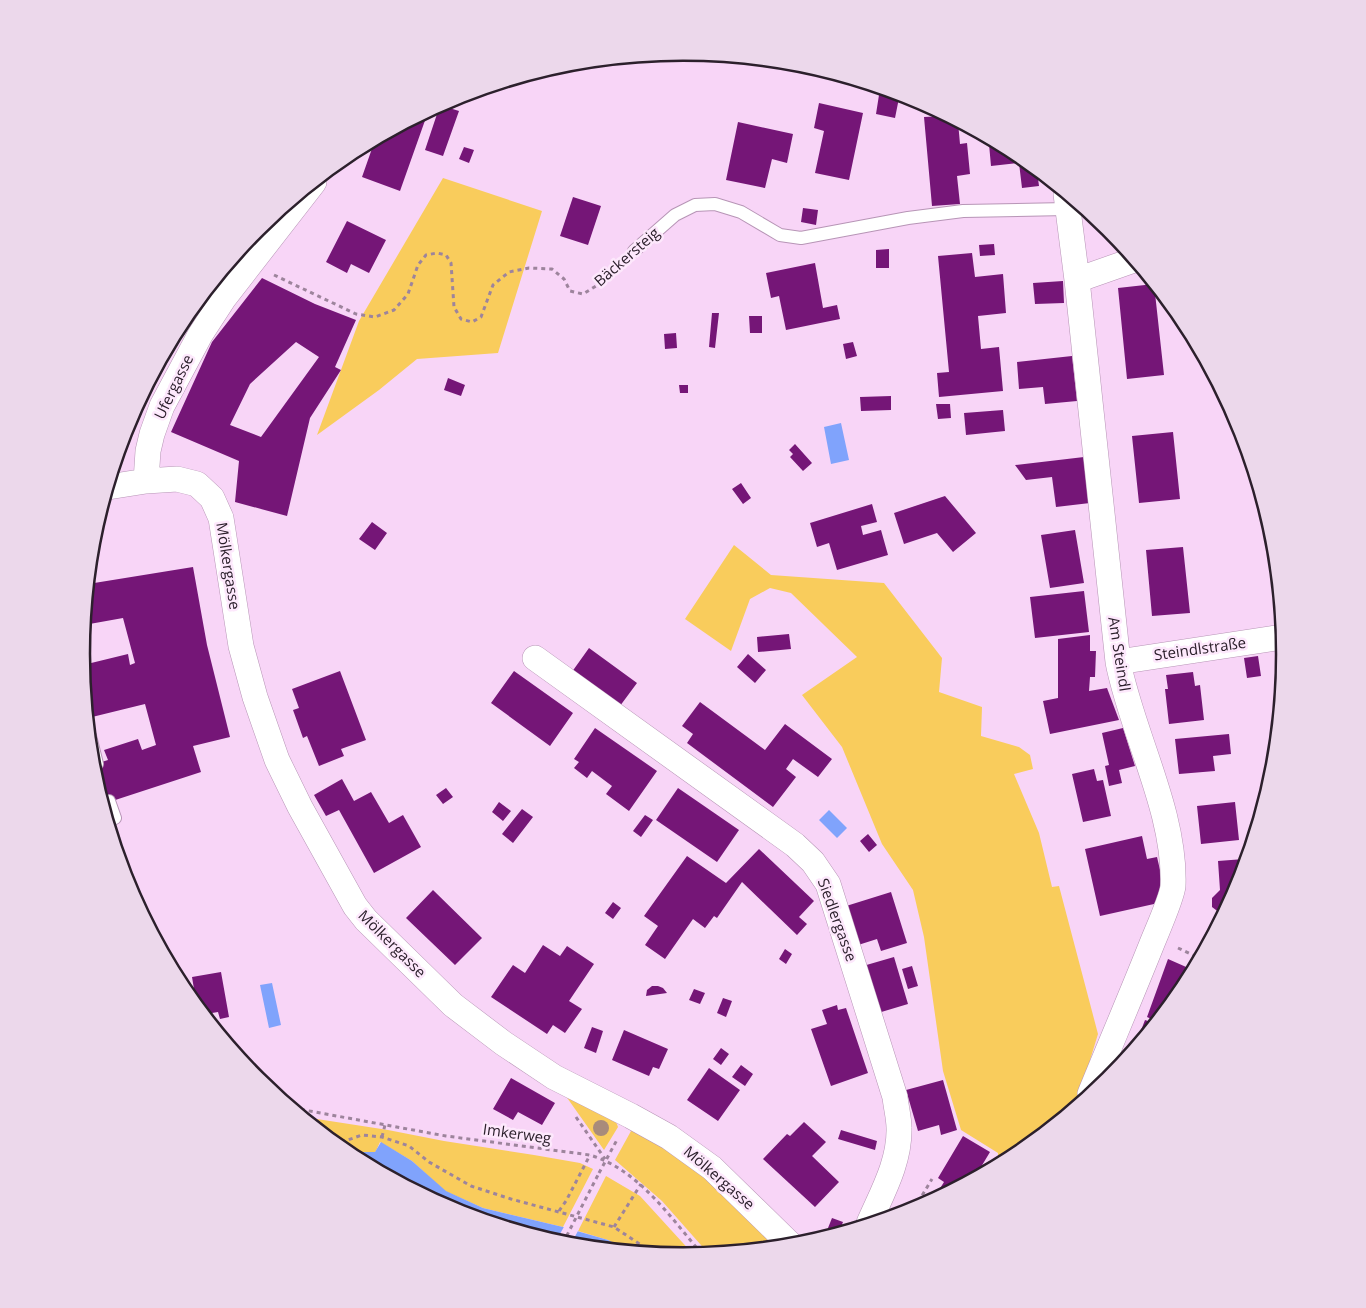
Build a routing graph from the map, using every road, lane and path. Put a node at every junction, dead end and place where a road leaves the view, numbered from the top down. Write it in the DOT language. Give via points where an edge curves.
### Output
graph roads {
  1 [pos="1066,201"];
  2 [pos="297,204"];
  3 [pos="634,251"];
  4 [pos="1128,262"];
  5 [pos="251,263"];
  6 [pos="1078,280"];
  7 [pos="146,481"];
  8 [pos="115,486"];
  9 [pos="1275,638"];
  10 [pos="535,658"];
  11 [pos="1118,662"];
  12 [pos="109,802"];
  13 [pos="115,818"];
  14 [pos="1096,1078"];
  15 [pos="305,1110"];
  16 [pos="385,1125"];
  17 [pos="382,1137"];
  18 [pos="345,1141"];
  19 [pos="590,1155"];
  20 [pos="606,1160"];
  21 [pos="932,1179"];
  22 [pos="641,1184"];
  23 [pos="922,1197"];
  24 [pos="559,1211"];
  25 [pos="872,1216"];
  26 [pos="614,1227"];
  27 [pos="567,1235"];
  28 [pos="784,1238"];
  29 [pos="641,1245"];
  30 [pos="695,1246"];
  1 -- 3 [label="lane, Bäckersteig" via="908,218 801,238 780,235 724,206 695,205 675,215"];
  1 -- 6 [label="street, Am Steindl"];
  2 -- 5 [label="street, Ufergasse"];
  3 -- 5 [label="path, Bäckersteig" via="583,294 570,291 564,279 552,269 529,268 509,272 493,285 482,317 472,322 461,319 454,307 451,263 446,255 437,252 426,255 418,264 408,294 394,310 375,317 356,314"];
  4 -- 6 [label="street"];
  5 -- 7 [label="street, Ufergasse" via="200,335 162,406 148,451"];
  6 -- 11 [label="street, Am Steindl"];
  7 -- 8 [label="street, Mölkergasse"];
  7 -- 28 [label="street, Mölkergasse" via="177,479 198,484 212,498 221,518 241,646 277,760 355,906 366,920 454,1005 503,1043 554,1077 669,1137 712,1168"];
  9 -- 11 [label="street, Steindlstraße"];
  10 -- 25 [label="street, Siedlergasse" via="795,845 814,862 828,884 895,1097 899,1128 897,1150 892,1172"];
  11 -- 14 [label="street, Am Steindl" via="1162,807 1172,859 1173,888"];
  12 -- 13 [label="lane"];
  15 -- 16 [label="path, Imkerweg"];
  16 -- 17 [label="path"];
  16 -- 19 [label="path, Imkerweg"];
  17 -- 18 [label="path" via="362,1135"];
  17 -- 24 [label="path" via="410,1146 471,1186"];
  19 -- 20 [label="path, Imkerweg"];
  19 -- 24 [label="path"];
  20 -- 22 [label="path, Imkerweg"];
  20 -- 27 [label="path, bridge"];
  21 -- 23 [label="path"];
  22 -- 26 [label="path"];
  22 -- 30 [label="path, Imkerweg"];
  24 -- 26 [label="path"];
  26 -- 29 [label="path"];
}
